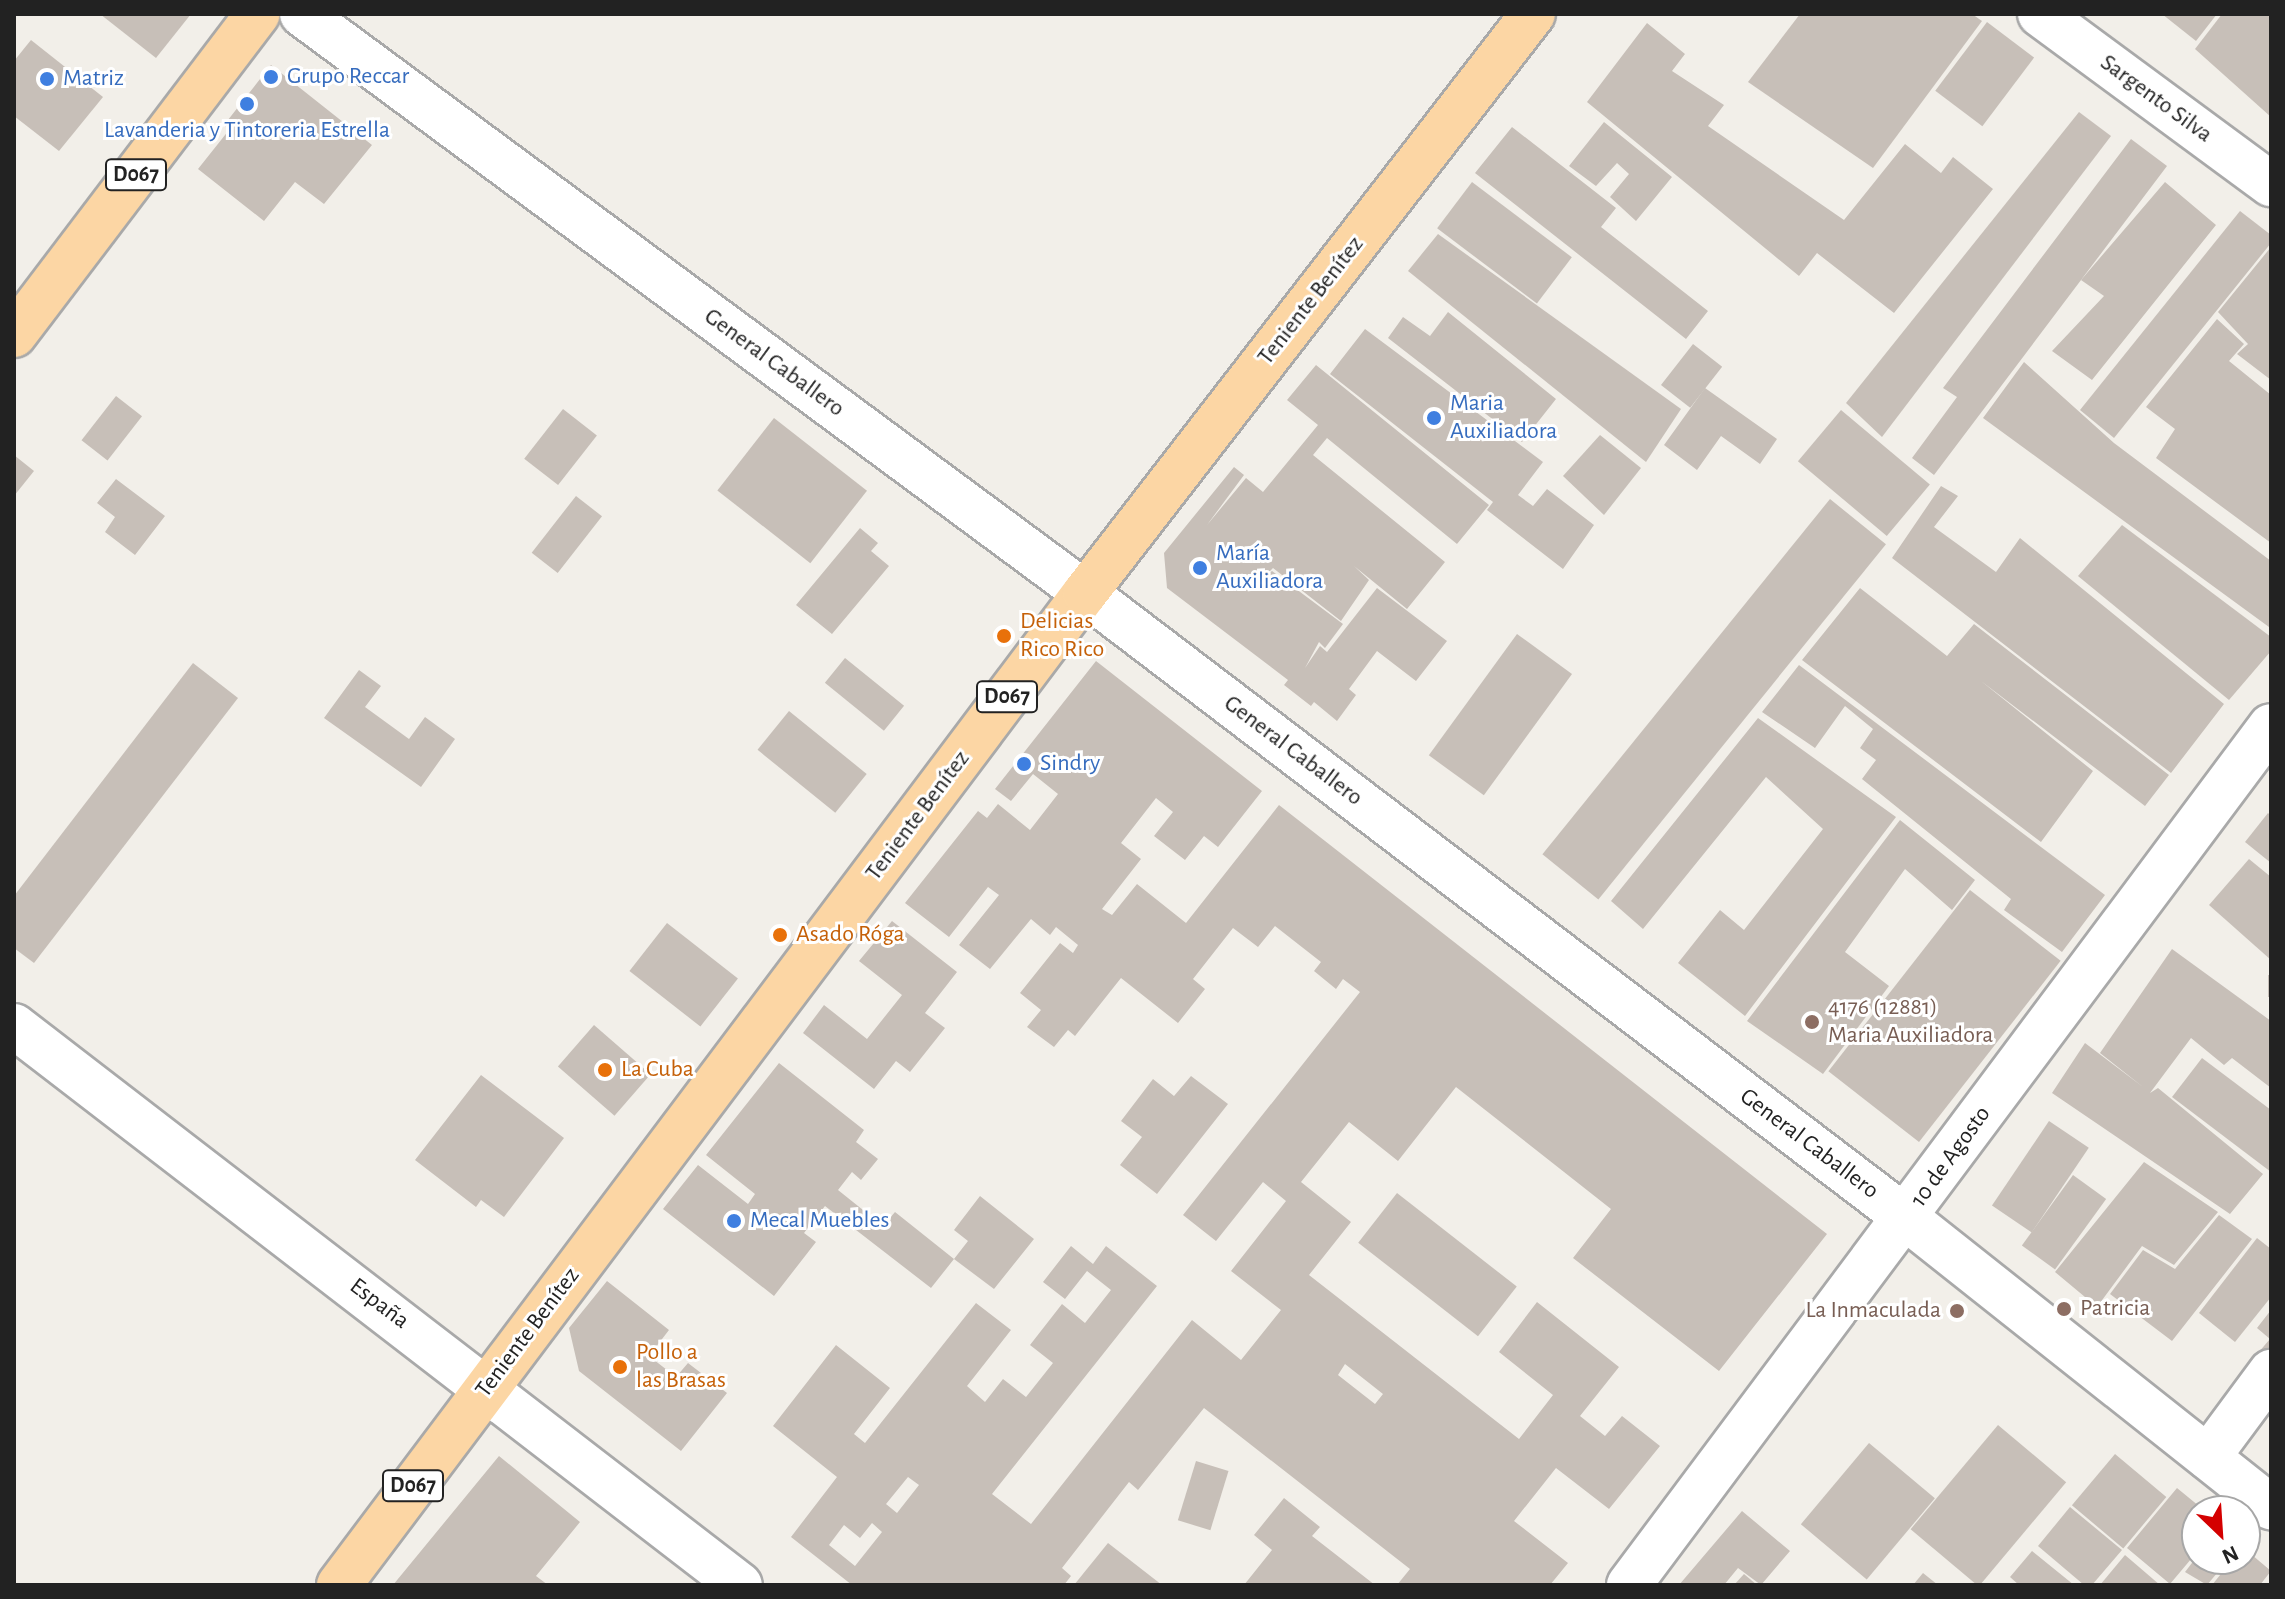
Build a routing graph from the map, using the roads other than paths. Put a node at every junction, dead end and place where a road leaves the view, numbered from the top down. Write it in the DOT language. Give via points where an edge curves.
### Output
graph roads {
  1 [pos="258,14"];
  2 [pos="302,14"];
  3 [pos="1533,14"];
  4 [pos="2040,14"];
  5 [pos="2271,184"];
  6 [pos="14,335"];
  7 [pos="1085,593"];
  8 [pos="2271,726"];
  9 [pos="14,1026"];
  10 [pos="1906,1218"];
  11 [pos="2271,1372"];
  12 [pos="488,1387"];
  13 [pos="2208,1457"];
  14 [pos="2271,1507"];
  15 [pos="339,1585"];
  16 [pos="740,1585"];
  17 [pos="1629,1585"];
  1 -- 6 [label="main road, D067"];
  2 -- 7 [label="street, General Caballero"];
  3 -- 7 [label="main road, Teniente Benítez / D067"];
  4 -- 5 [label="street, Sargento Silva"];
  7 -- 10 [label="street, General Caballero"];
  7 -- 12 [label="main road, Teniente Benítez / D067"];
  8 -- 10 [label="street, 10 de Agosto"];
  9 -- 12 [label="street, España"];
  10 -- 13 [label="street, General Caballero"];
  10 -- 17 [label="street, 10 de Agosto"];
  11 -- 13 [label="street"];
  12 -- 15 [label="main road, Teniente Benítez / D067"];
  12 -- 16 [label="street, España"];
  13 -- 14 [label="street, General Caballero"];
}
